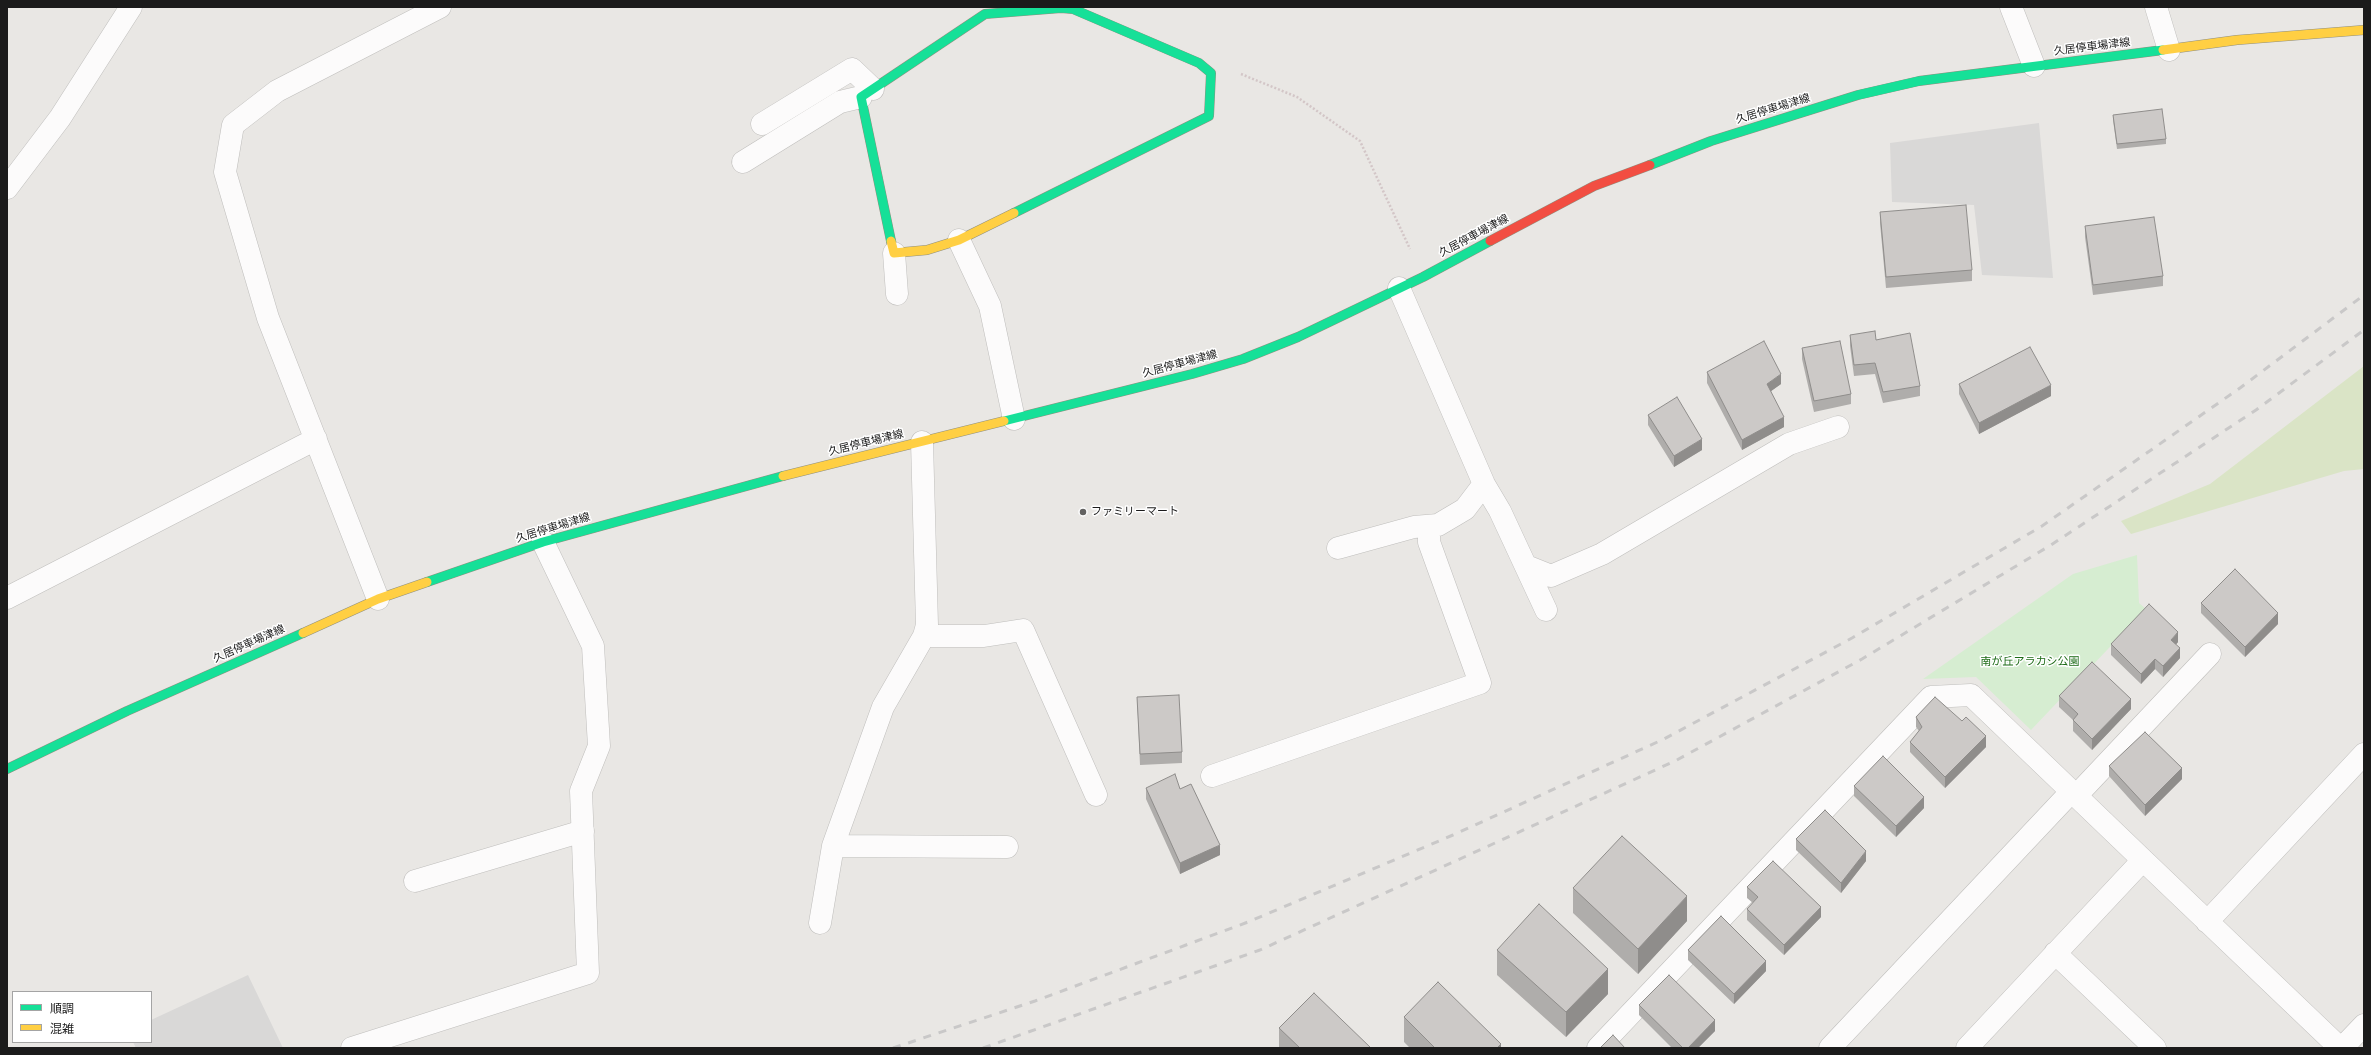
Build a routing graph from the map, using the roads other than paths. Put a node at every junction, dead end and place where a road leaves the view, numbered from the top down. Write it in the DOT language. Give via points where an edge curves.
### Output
graph roads {
  1 [pos="131,7"];
  2 [pos="440,7"];
  3 [pos="2011,7"];
  4 [pos="2156,7"];
  5 [pos="2364,30"];
  6 [pos="2169,50"];
  7 [pos="2034,66"];
  8 [pos="867,93"];
  9 [pos="762,124"];
  10 [pos="743,162"];
  11 [pos="7,188"];
  12 [pos="959,240"];
  13 [pos="894,253"];
  14 [pos="1399,288"];
  15 [pos="897,294"];
  16 [pos="1014,419"];
  17 [pos="1838,427"];
  18 [pos="316,439"];
  19 [pos="922,442"];
  20 [pos="1484,484"];
  21 [pos="1429,526"];
  22 [pos="543,542"];
  23 [pos="1338,548"];
  24 [pos="1526,566"];
  25 [pos="7,598"];
  26 [pos="378,599"];
  27 [pos="1546,610"];
  28 [pos="924,636"];
  29 [pos="2210,654"];
  30 [pos="2364,754"];
  31 [pos="7,769"];
  32 [pos="1212,776"];
  33 [pos="1096,794"];
  34 [pos="2074,794"];
  35 [pos="583,831"];
  36 [pos="832,846"];
  37 [pos="1007,848"];
  38 [pos="2143,860"];
  39 [pos="415,881"];
  40 [pos="2207,922"];
  41 [pos="820,923"];
  42 [pos="2055,953"];
  43 [pos="2364,1025"];
  44 [pos="352,1048"];
  45 [pos="1598,1048"];
  46 [pos="1830,1048"];
  47 [pos="1967,1048"];
  48 [pos="2155,1048"];
  49 [pos="2341,1048"];
  1 -- 11 [label="street" via="60,118"];
  2 -- 18 [label="street" via="277,91 233,125 225,172 268,318"];
  3 -- 7 [label="street"];
  4 -- 6 [label="street"];
  5 -- 6 [label="main road, 久居停車場津線" via="2237,40"];
  6 -- 7 [label="main road, 久居停車場津線"];
  7 -- 14 [label="main road, 久居停車場津線" via="1919,81 1858,95 1711,141 1594,186"];
  8 -- 9 [label="street" via="852,69"];
  8 -- 10 [label="street" via="840,102"];
  8 -- 12 [label="main road" via="985,14 1061,8 1080,12 1199,64 1211,73 1209,116"];
  8 -- 13 [label="main road"];
  12 -- 13 [label="main road" via="927,250"];
  12 -- 16 [label="street" via="990,306"];
  13 -- 15 [label="street"];
  14 -- 16 [label="main road, 久居停車場津線" via="1298,337 1243,359"];
  14 -- 20 [label="street"];
  16 -- 19 [label="main road, 久居停車場津線"];
  17 -- 24 [label="street" via="1789,444 1602,554 1551,576"];
  18 -- 25 [label="street"];
  18 -- 26 [label="street"];
  19 -- 22 [label="main road, 久居停車場津線" via="755,483"];
  19 -- 28 [label="street" via="927,625"];
  20 -- 21 [label="street" via="1465,509 1438,525"];
  20 -- 24 [label="street" via="1500,510"];
  21 -- 23 [label="street" via="1414,527"];
  21 -- 32 [label="street" via="1429,542 1480,684"];
  22 -- 26 [label="main road, 久居停車場津線"];
  22 -- 35 [label="street" via="592,646 599,746 581,791"];
  24 -- 27 [label="street"];
  26 -- 31 [label="main road, 久居停車場津線"];
  28 -- 33 [label="street" via="984,636 1023,630"];
  28 -- 36 [label="street" via="883,707"];
  29 -- 34 [label="street"];
  30 -- 40 [label="street"];
  34 -- 38 [label="street"];
  34 -- 45 [label="street" via="1971,695 1931,697"];
  34 -- 46 [label="street"];
  35 -- 39 [label="street"];
  35 -- 44 [label="street" via="588,973"];
  36 -- 37 [label="street"];
  36 -- 41 [label="street"];
  38 -- 40 [label="street"];
  38 -- 42 [label="street"];
  40 -- 49 [label="street"];
  42 -- 47 [label="street"];
  42 -- 48 [label="street"];
  43 -- 49 [label="street"];
}
